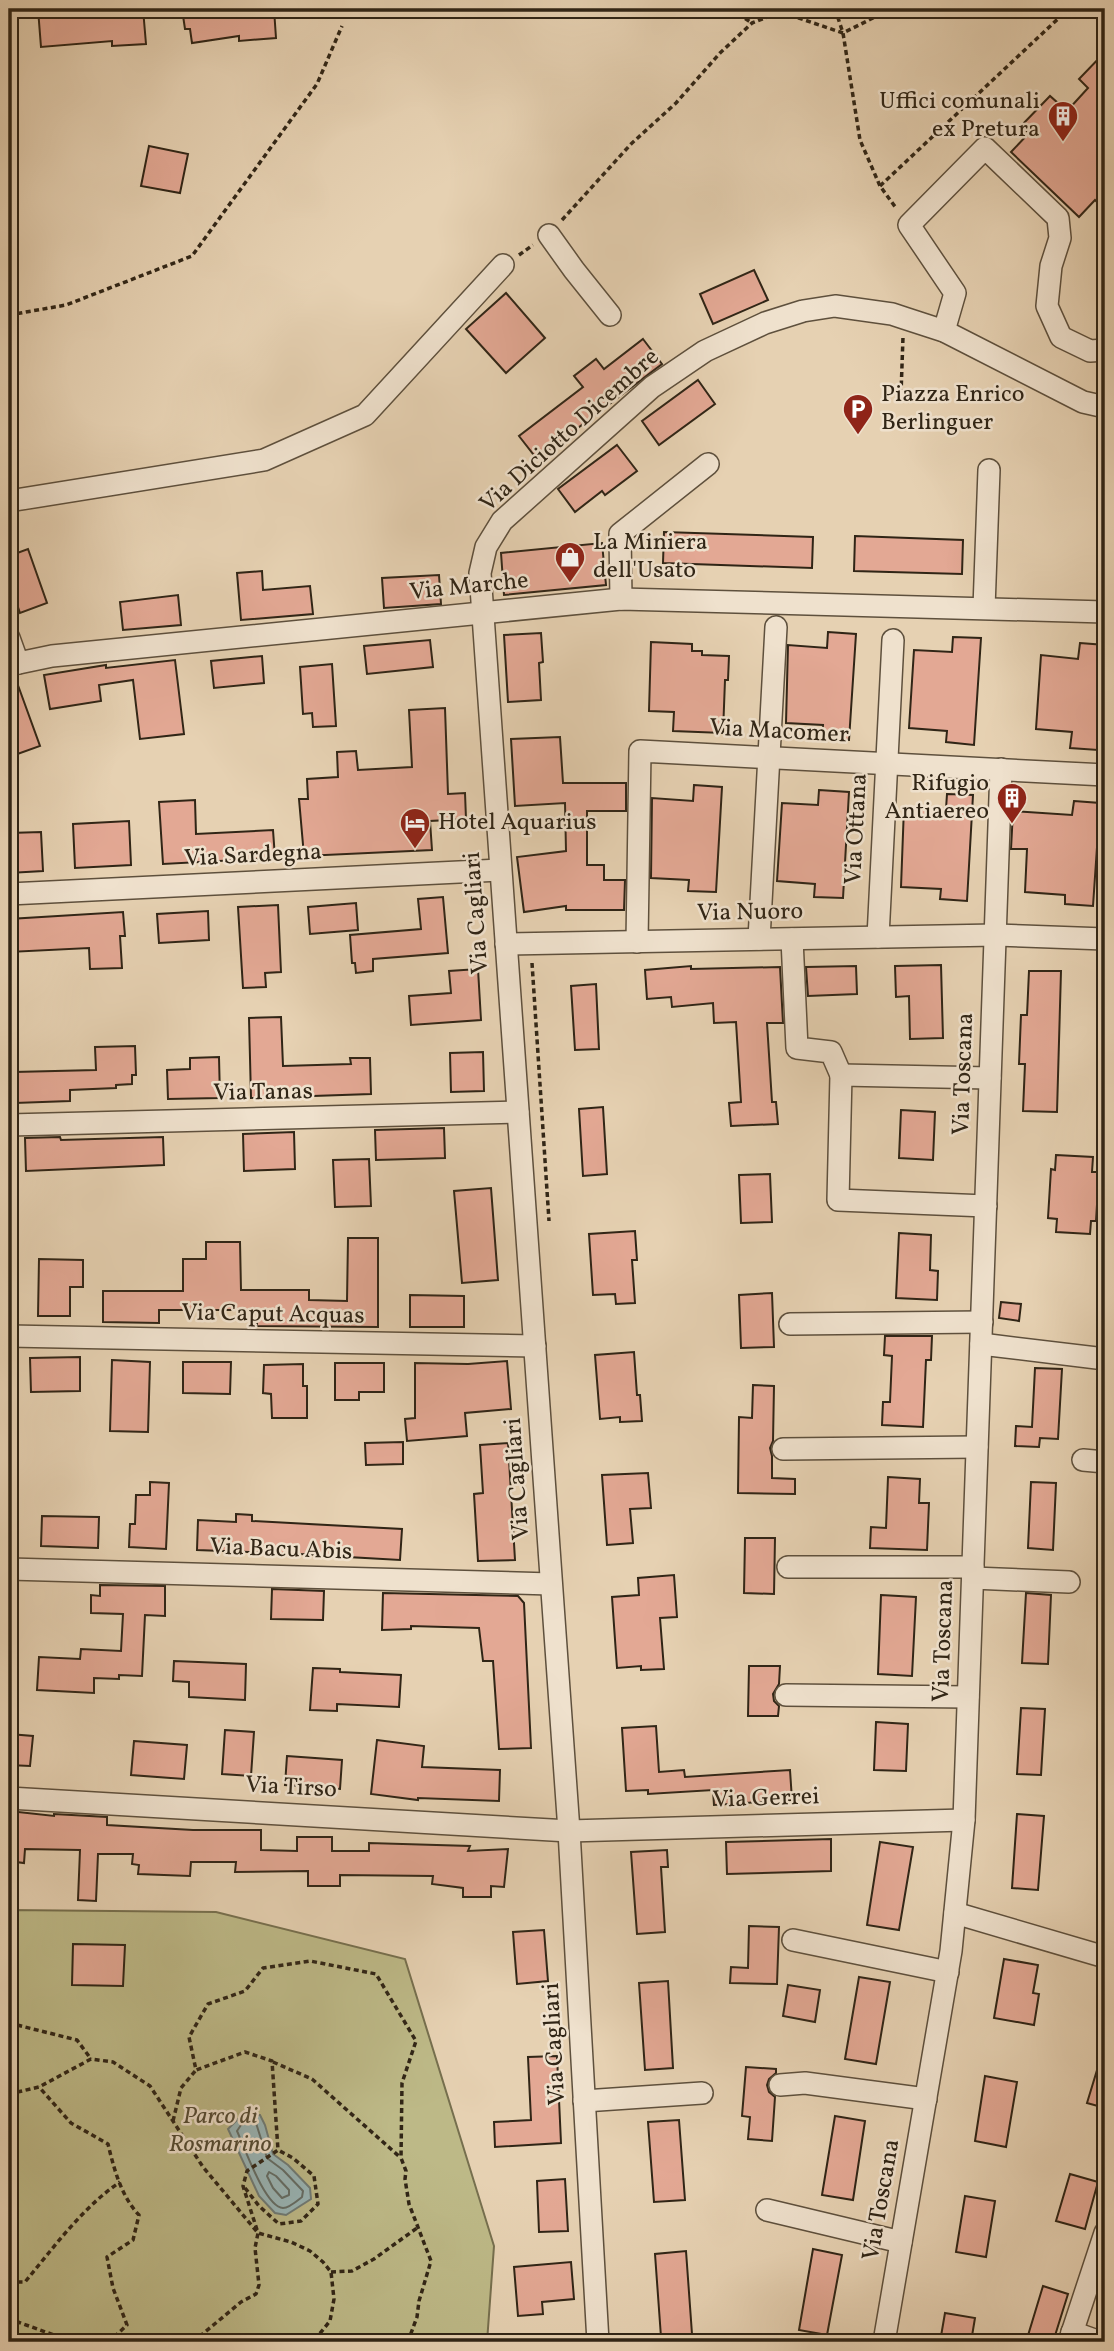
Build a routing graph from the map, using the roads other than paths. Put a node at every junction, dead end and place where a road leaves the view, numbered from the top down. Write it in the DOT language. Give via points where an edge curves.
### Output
graph roads {
  1 [pos="549,235"];
  2 [pos="503,265"];
  3 [pos="610,316"];
  4 [pos="944,331"];
  5 [pos="1105,350"];
  6 [pos="1105,407"];
  7 [pos="708,464"];
  8 [pos="989,470"];
  9 [pos="9,501"];
  10 [pos="621,599"];
  11 [pos="984,608"];
  12 [pos="483,612"];
  13 [pos="1105,612"];
  14 [pos="776,627"];
  15 [pos="9,638"];
  16 [pos="893,640"];
  17 [pos="13,664"];
  18 [pos="768,758"];
  19 [pos="886,764"];
  20 [pos="1002,769"];
  21 [pos="1105,775"];
  22 [pos="500,870"];
  23 [pos="9,894"];
  24 [pos="996,935"];
  25 [pos="878,937"];
  26 [pos="759,939"];
  27 [pos="792,939"];
  28 [pos="1105,939"];
  29 [pos="637,942"];
  30 [pos="506,944"];
  31 [pos="841,1075"];
  32 [pos="990,1078"];
  33 [pos="518,1112"];
  34 [pos="9,1125"];
  35 [pos="986,1206"];
  36 [pos="982,1322"];
  37 [pos="790,1324"];
  38 [pos="9,1336"];
  39 [pos="981,1344"];
  40 [pos="536,1346"];
  41 [pos="1105,1359"];
  42 [pos="977,1447"];
  43 [pos="783,1449"];
  44 [pos="1083,1460"];
  45 [pos="1105,1462"];
  46 [pos="788,1567"];
  47 [pos="9,1569"];
  48 [pos="973,1573"];
  49 [pos="1069,1581"];
  50 [pos="551,1584"];
  51 [pos="786,1695"];
  52 [pos="968,1697"];
  53 [pos="9,1798"];
  54 [pos="964,1820"];
  55 [pos="569,1831"];
  56 [pos="955,1913"];
  57 [pos="793,1940"];
  58 [pos="1105,1957"];
  59 [pos="948,1972"];
  60 [pos="780,2085"];
  61 [pos="702,2093"];
  62 [pos="926,2099"];
  63 [pos="584,2101"];
  64 [pos="767,2210"];
  65 [pos="1105,2233"];
  66 [pos="901,2242"];
  67 [pos="1071,2337"];
  68 [pos="598,2342"];
  69 [pos="884,2342"];
  70 [pos="1100,2342"];
  1 -- 3 [label="street"];
  2 -- 9 [label="street" via="365,415 264,460"];
  4 -- 5 [label="street" via="955,293 909,225 985,148 1058,218 1060,238 1051,266 1047,306 1061,337 1090,351"];
  4 -- 6 [label="street, Via Diciotto Dicembre" via="1083,402"];
  4 -- 12 [label="street, Via Diciotto Dicembre" via="892,314 835,306 803,310 765,323 705,351 652,387 502,521 486,547 480,573"];
  7 -- 10 [label="street" via="620,534"];
  8 -- 11 [label="street"];
  10 -- 11 [label="street, Via Marche"];
  10 -- 12 [label="street, Via Marche"];
  11 -- 13 [label="street, Via Marche"];
  12 -- 17 [label="street, Via Marche" via="52,656"];
  12 -- 22 [label="street, Via Cagliari"];
  14 -- 18 [label="street"];
  15 -- 17 [label="street"];
  16 -- 19 [label="street, Via Ottana"];
  18 -- 19 [label="street, Via Macomer"];
  18 -- 26 [label="street"];
  18 -- 29 [label="street, Via Macomer" via="640,751"];
  19 -- 20 [label="street, Via Macomer"];
  19 -- 25 [label="street, Via Ottana"];
  20 -- 21 [label="street, Via Macomer"];
  20 -- 24 [label="street"];
  22 -- 23 [label="street, Via Sardegna"];
  22 -- 30 [label="street, Via Cagliari"];
  24 -- 25 [label="street, Via Nuoro"];
  24 -- 28 [label="street, Via Nuoro"];
  24 -- 32 [label="street, Via Toscana"];
  25 -- 27 [label="street, Via Nuoro"];
  26 -- 27 [label="street, Via Nuoro"];
  26 -- 29 [label="street, Via Nuoro"];
  27 -- 31 [label="street" via="797,1048 831,1052"];
  29 -- 30 [label="street, Via Nuoro"];
  30 -- 33 [label="street, Via Cagliari"];
  31 -- 32 [label="street"];
  31 -- 35 [label="street" via="838,1200"];
  32 -- 35 [label="street, Via Toscana"];
  33 -- 34 [label="street, Via Tanas"];
  33 -- 40 [label="street, Via Cagliari"];
  35 -- 36 [label="street, Via Toscana"];
  36 -- 37 [label="street"];
  36 -- 39 [label="street, Via Toscana"];
  38 -- 40 [label="street, Via Caput Acquas"];
  39 -- 41 [label="street"];
  39 -- 42 [label="street, Via Toscana"];
  40 -- 50 [label="street, Via Cagliari"];
  42 -- 43 [label="street"];
  42 -- 48 [label="street, Via Toscana"];
  44 -- 45 [label="street"];
  46 -- 48 [label="street"];
  47 -- 50 [label="street, Via Bacu Abis"];
  48 -- 49 [label="street"];
  48 -- 52 [label="street, Via Toscana"];
  50 -- 55 [label="street, Via Cagliari"];
  51 -- 52 [label="street"];
  52 -- 54 [label="street, Via Toscana"];
  53 -- 55 [label="street, Via Tirso"];
  54 -- 55 [label="street, Via Gerrei"];
  54 -- 56 [label="street, Via Toscana"];
  55 -- 63 [label="street, Via Cagliari"];
  56 -- 58 [label="street"];
  56 -- 59 [label="street, Via Toscana"];
  57 -- 59 [label="street"];
  59 -- 62 [label="street, Via Toscana"];
  60 -- 62 [label="street" via="805,2083"];
  61 -- 63 [label="street"];
  62 -- 66 [label="street, Via Toscana"];
  63 -- 68 [label="street, Via Cagliari"];
  64 -- 66 [label="street"];
  65 -- 67 [label="street"];
  66 -- 69 [label="street, Via Toscana"];
  67 -- 70 [label="street"];
}
